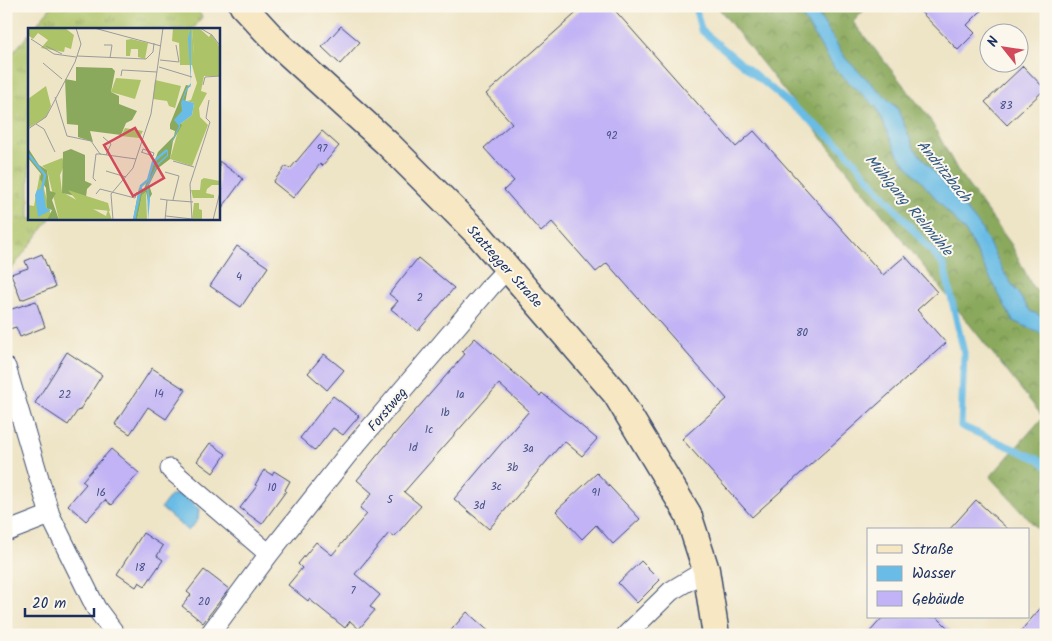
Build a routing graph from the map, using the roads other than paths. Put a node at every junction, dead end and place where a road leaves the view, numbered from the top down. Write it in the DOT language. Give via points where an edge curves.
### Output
graph roads {
  1 [pos="244,6"];
  2 [pos="508,268"];
  3 [pos="6,367"];
  4 [pos="170,469"];
  5 [pos="50,515"];
  6 [pos="6,532"];
  7 [pos="269,554"];
  8 [pos="706,570"];
  9 [pos="116,635"];
  10 [pos="209,635"];
  11 [pos="626,635"];
  12 [pos="716,635"];
  1 -- 2 [label="main road, Stattegger Straße" via="278,44 415,170"];
  2 -- 7 [label="street, Forstweg" via="348,454"];
  2 -- 8 [label="main road, Stattegger Straße" via="616,394 688,514"];
  3 -- 5 [label="street"];
  4 -- 7 [label="street"];
  5 -- 6 [label="street"];
  5 -- 9 [label="street" via="96,608"];
  7 -- 10 [label="street, Forstweg"];
  8 -- 11 [label="street" via="671,591"];
  8 -- 12 [label="main road, Stattegger Straße"];
}
